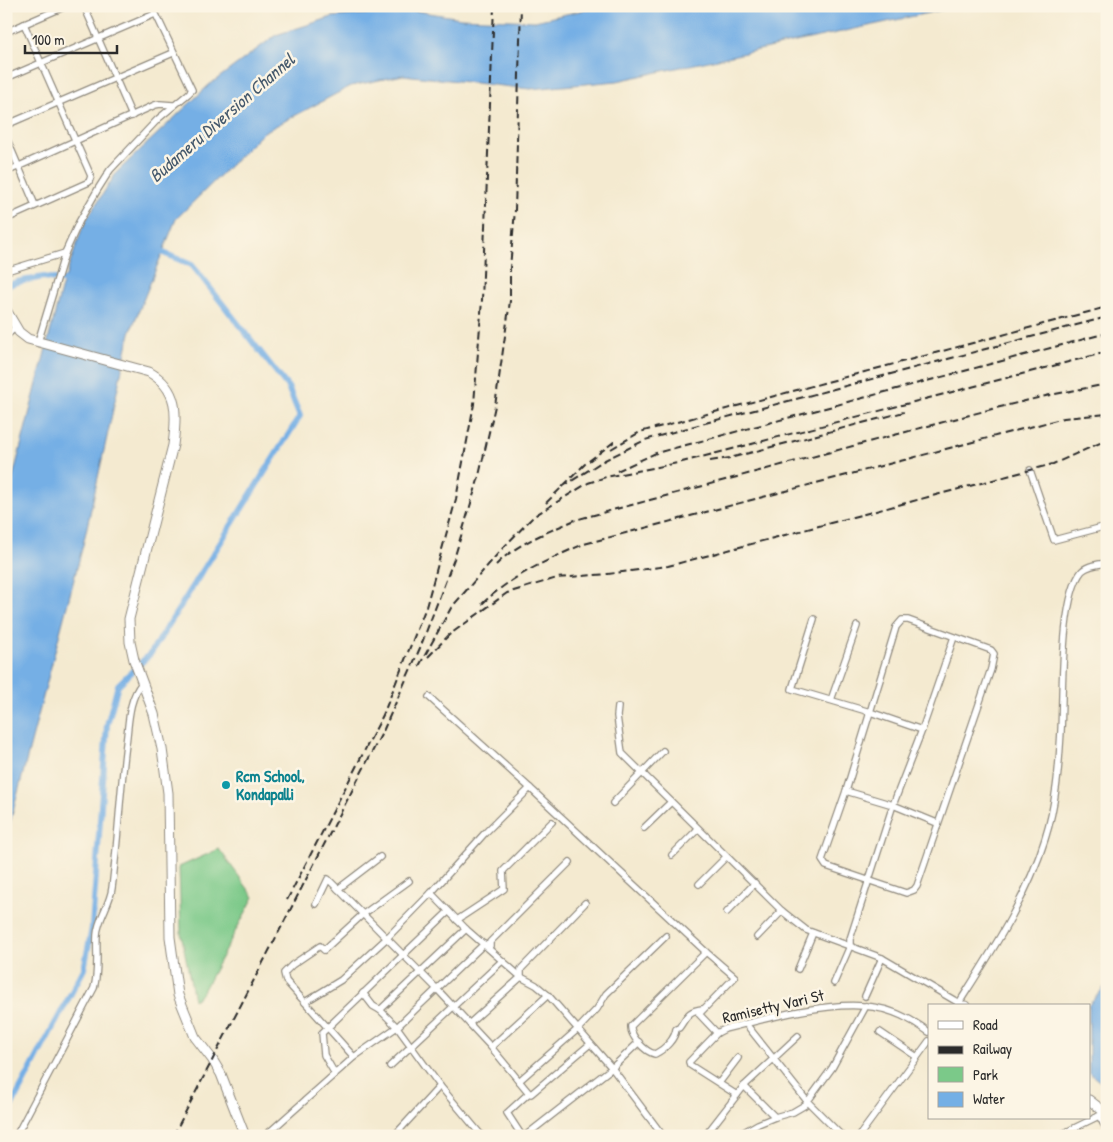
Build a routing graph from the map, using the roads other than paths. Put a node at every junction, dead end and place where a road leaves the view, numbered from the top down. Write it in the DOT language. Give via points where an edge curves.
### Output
graph roads {
  1 [pos="66,6"];
  2 [pos="84,6"];
  3 [pos="152,6"];
  4 [pos="155,14"];
  5 [pos="24,24"];
  6 [pos="6,32"];
  7 [pos="98,39"];
  8 [pos="173,53"];
  9 [pos="41,63"];
  10 [pos="6,78"];
  11 [pos="116,78"];
  12 [pos="59,102"];
  13 [pos="174,105"];
  14 [pos="132,116"];
  15 [pos="6,124"];
  16 [pos="6,137"];
  17 [pos="76,141"];
  18 [pos="19,166"];
  19 [pos="6,172"];
  20 [pos="35,205"];
  21 [pos="6,218"];
  22 [pos="65,253"];
  23 [pos="6,271"];
  24 [pos="6,310"];
  25 [pos="16,327"];
  26 [pos="6,336"];
  27 [pos="38,342"];
  28 [pos="1030,470"];
  29 [pos="1107,526"];
  30 [pos="1107,563"];
  31 [pos="814,619"];
  32 [pos="857,626"];
  33 [pos="954,637"];
  34 [pos="142,683"];
  35 [pos="429,697"];
  36 [pos="831,700"];
  37 [pos="618,707"];
  38 [pos="870,712"];
  39 [pos="922,730"];
  40 [pos="664,751"];
  41 [pos="642,773"];
  42 [pos="530,788"];
  43 [pos="846,791"];
  44 [pos="671,802"];
  45 [pos="613,804"];
  46 [pos="893,805"];
  47 [pos="552,822"];
  48 [pos="937,823"];
  49 [pos="644,828"];
  50 [pos="698,829"];
  51 [pos="672,855"];
  52 [pos="380,857"];
  53 [pos="726,857"];
  54 [pos="570,862"];
  55 [pos="409,881"];
  56 [pos="868,881"];
  57 [pos="699,884"];
  58 [pos="755,884"];
  59 [pos="338,889"];
  60 [pos="432,894"];
  61 [pos="316,904"];
  62 [pos="585,904"];
  63 [pos="782,911"];
  64 [pos="448,912"];
  65 [pos="726,912"];
  66 [pos="362,914"];
  67 [pos="457,920"];
  68 [pos="466,929"];
  69 [pos="813,933"];
  70 [pos="666,936"];
  71 [pos="756,937"];
  72 [pos="387,938"];
  73 [pos="484,944"];
  74 [pos="850,946"];
  75 [pos="706,952"];
  76 [pos="404,955"];
  77 [pos="882,958"];
  78 [pos="502,961"];
  79 [pos="798,969"];
  80 [pos="420,972"];
  81 [pos="521,977"];
  82 [pos="834,983"];
  83 [pos="437,988"];
  84 [pos="363,993"];
  85 [pos="548,995"];
  86 [pos="865,996"];
  87 [pos="305,1002"];
  88 [pos="959,1004"];
  89 [pos="962,1004"];
  90 [pos="866,1006"];
  91 [pos="454,1007"];
  92 [pos="380,1010"];
  93 [pos="702,1010"];
  94 [pos="470,1024"];
  95 [pos="746,1024"];
  96 [pos="396,1027"];
  97 [pos="329,1028"];
  98 [pos="579,1028"];
  99 [pos="928,1031"];
  100 [pos="880,1032"];
  101 [pos="717,1033"];
  102 [pos="798,1036"];
  103 [pos="639,1042"];
  104 [pos="928,1042"];
  105 [pos="590,1044"];
  106 [pos="412,1046"];
  107 [pos="491,1047"];
  108 [pos="354,1057"];
  109 [pos="917,1057"];
  110 [pos="738,1058"];
  111 [pos="773,1058"];
  112 [pos="390,1066"];
  113 [pos="612,1068"];
  114 [pos="334,1074"];
  115 [pos="520,1081"];
  116 [pos="719,1083"];
  117 [pos="440,1086"];
  118 [pos="744,1086"];
  119 [pos="529,1093"];
  120 [pos="737,1095"];
  121 [pos="808,1101"];
  122 [pos="1090,1101"];
  123 [pos="1103,1114"];
  124 [pos="775,1117"];
  125 [pos="710,1130"];
  126 [pos="1107,1130"];
  127 [pos="16,1136"];
  128 [pos="245,1136"];
  129 [pos="265,1136"];
  130 [pos="394,1136"];
  131 [pos="482,1136"];
  132 [pos="524,1136"];
  133 [pos="663,1136"];
  134 [pos="705,1136"];
  135 [pos="717,1136"];
  136 [pos="736,1136"];
  137 [pos="842,1136"];
  138 [pos="859,1136"];
  139 [pos="1058,1136"];
  1 -- 5 [label="street"];
  2 -- 7 [label="street"];
  3 -- 4 [label="street"];
  4 -- 7 [label="street"];
  4 -- 8 [label="street"];
  5 -- 6 [label="street"];
  5 -- 9 [label="street"];
  7 -- 9 [label="street"];
  7 -- 11 [label="street"];
  8 -- 11 [label="street"];
  8 -- 13 [label="street" via="192,90"];
  9 -- 10 [label="street"];
  9 -- 12 [label="street"];
  11 -- 12 [label="street"];
  11 -- 14 [label="street"];
  12 -- 15 [label="street"];
  12 -- 17 [label="street"];
  13 -- 14 [label="street" via="155,105"];
  13 -- 22 [label="street" via="110,170"];
  14 -- 17 [label="street"];
  16 -- 18 [label="street"];
  17 -- 18 [label="street"];
  17 -- 20 [label="street" via="91,176 89,182"];
  18 -- 19 [label="street"];
  18 -- 20 [label="street"];
  20 -- 21 [label="street"];
  22 -- 23 [label="street"];
  22 -- 27 [label="street"];
  24 -- 25 [label="main road"];
  25 -- 26 [label="street"];
  25 -- 27 [label="main road" via="23,336"];
  27 -- 34 [label="main road" via="149,372 168,388 175,403 173,445 129,619 130,642"];
  28 -- 29 [label="street" via="1054,540"];
  30 -- 89 [label="street" via="1083,570 1069,601 1058,764 1046,839 1012,916"];
  31 -- 36 [label="street" via="792,689"];
  32 -- 36 [label="street"];
  33 -- 38 [label="street" via="908,620 898,622"];
  33 -- 39 [label="street"];
  33 -- 48 [label="street" via="991,650 994,654"];
  34 -- 127 [label="street" via="131,704 112,891 97,935 98,975"];
  34 -- 128 [label="main road" via="154,714 168,793 170,937 178,995 195,1037 221,1074"];
  35 -- 42 [label="street"];
  36 -- 38 [label="street"];
  37 -- 41 [label="street" via="622,753"];
  38 -- 39 [label="street"];
  38 -- 43 [label="street"];
  39 -- 46 [label="street"];
  40 -- 41 [label="street"];
  41 -- 44 [label="street"];
  41 -- 45 [label="street"];
  42 -- 60 [label="street" via="484,834"];
  42 -- 75 [label="street"];
  43 -- 46 [label="street"];
  43 -- 56 [label="street" via="822,863"];
  44 -- 49 [label="street"];
  44 -- 50 [label="street"];
  46 -- 48 [label="street"];
  46 -- 56 [label="street"];
  47 -- 67 [label="street" via="503,872 504,889"];
  48 -- 56 [label="street" via="914,890 906,893"];
  50 -- 51 [label="street"];
  50 -- 53 [label="street"];
  52 -- 59 [label="street"];
  53 -- 57 [label="street"];
  53 -- 58 [label="street"];
  54 -- 73 [label="street" via="490,942 490,946"];
  55 -- 66 [label="street"];
  56 -- 74 [label="street"];
  58 -- 63 [label="street"];
  58 -- 65 [label="street"];
  59 -- 61 [label="street" via="328,880"];
  59 -- 66 [label="street"];
  60 -- 64 [label="street"];
  60 -- 72 [label="street"];
  62 -- 81 [label="street" via="522,969"];
  63 -- 69 [label="street"];
  63 -- 71 [label="street"];
  64 -- 67 [label="street"];
  64 -- 76 [label="street"];
  66 -- 72 [label="street"];
  66 -- 87 [label="street" via="324,950 320,946 284,973 286,981"];
  67 -- 68 [label="street"];
  68 -- 73 [label="street"];
  68 -- 80 [label="street"];
  69 -- 74 [label="street"];
  69 -- 79 [label="street"];
  70 -- 98 [label="street" via="606,994"];
  72 -- 76 [label="street"];
  72 -- 87 [label="street" via="341,980"];
  73 -- 78 [label="street"];
  73 -- 83 [label="street"];
  74 -- 77 [label="street"];
  74 -- 82 [label="street"];
  75 -- 93 [label="street" via="735,977"];
  75 -- 103 [label="street" via="631,1026 631,1032"];
  76 -- 80 [label="street"];
  76 -- 84 [label="street"];
  77 -- 86 [label="street"];
  77 -- 88 [label="street"];
  78 -- 81 [label="street"];
  78 -- 91 [label="street"];
  80 -- 83 [label="street"];
  80 -- 92 [label="street"];
  81 -- 85 [label="street"];
  81 -- 94 [label="street"];
  83 -- 91 [label="street"];
  83 -- 96 [label="street"];
  84 -- 92 [label="street"];
  84 -- 97 [label="street"];
  85 -- 98 [label="street"];
  85 -- 107 [label="street"];
  87 -- 97 [label="street"];
  90 -- 95 [label="street, Ramisetty Vari St" via="837,1006"];
  90 -- 99 [label="street, Ramisetty Vari St" via="890,1011"];
  90 -- 121 [label="street" via="832,1068"];
  91 -- 94 [label="street"];
  91 -- 106 [label="street"];
  92 -- 96 [label="street"];
  93 -- 101 [label="street" via="700,1015"];
  93 -- 103 [label="street" via="692,1011 676,1029 672,1040 658,1053 652,1054"];
  94 -- 107 [label="street"];
  95 -- 101 [label="street, Ramisetty Vari St"];
  95 -- 111 [label="street"];
  96 -- 106 [label="street"];
  96 -- 108 [label="street"];
  97 -- 108 [label="street"];
  97 -- 114 [label="street" via="322,1033 324,1055"];
  98 -- 105 [label="street"];
  98 -- 115 [label="street"];
  100 -- 109 [label="street"];
  101 -- 116 [label="street, Ramisetty Vari St" via="689,1062"];
  102 -- 111 [label="street"];
  103 -- 113 [label="street"];
  104 -- 109 [label="street"];
  105 -- 113 [label="street"];
  105 -- 119 [label="street" via="534,1093"];
  106 -- 112 [label="street"];
  106 -- 117 [label="street"];
  107 -- 115 [label="street"];
  108 -- 114 [label="street"];
  109 -- 138 [label="street"];
  110 -- 116 [label="street"];
  111 -- 118 [label="street"];
  111 -- 121 [label="street"];
  113 -- 132 [label="street"];
  113 -- 133 [label="street"];
  114 -- 129 [label="street"];
  115 -- 119 [label="street"];
  116 -- 120 [label="street, Ramisetty Vari St"];
  117 -- 130 [label="street"];
  117 -- 131 [label="street"];
  118 -- 120 [label="street"];
  118 -- 124 [label="street"];
  119 -- 132 [label="street" via="507,1113"];
  120 -- 125 [label="street"];
  121 -- 124 [label="street" via="793,1112"];
  121 -- 137 [label="street"];
  122 -- 123 [label="main road"];
  123 -- 126 [label="street"];
  123 -- 139 [label="street"];
  124 -- 136 [label="street"];
  125 -- 134 [label="street"];
  125 -- 135 [label="street"];
}
